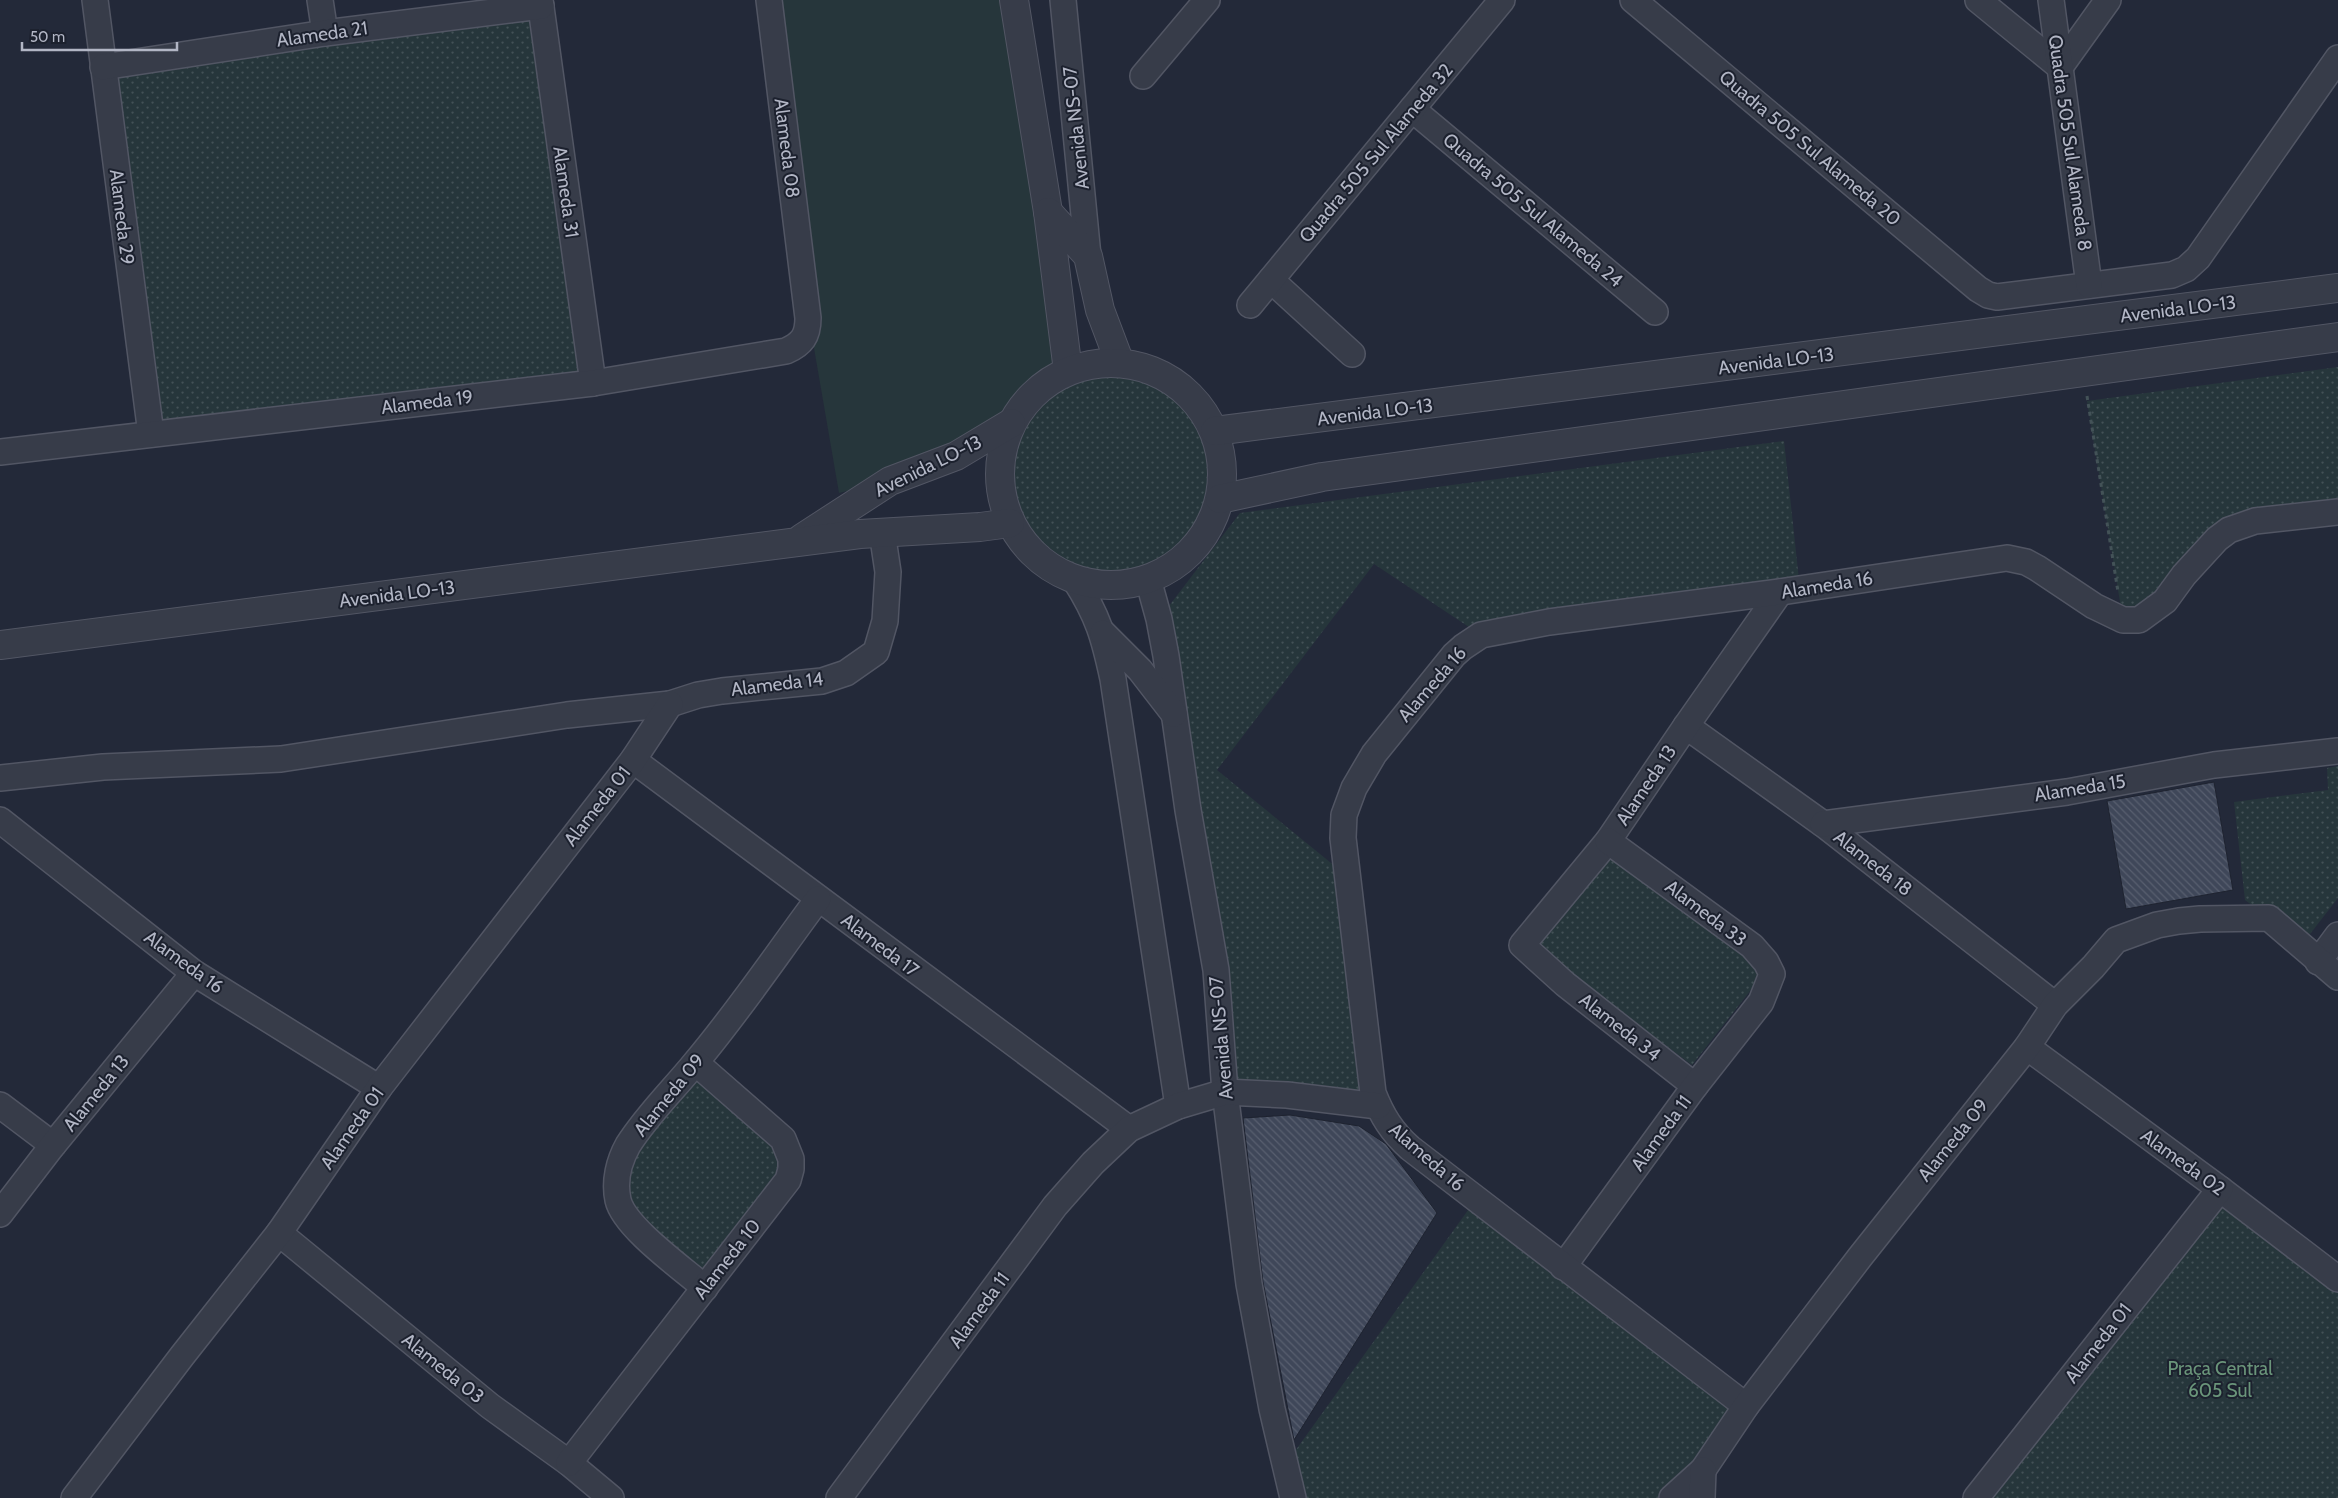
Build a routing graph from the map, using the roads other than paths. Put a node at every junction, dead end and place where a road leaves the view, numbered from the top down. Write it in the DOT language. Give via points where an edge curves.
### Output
graph roads {
  1 [pos="95,0"];
  2 [pos="320,0"];
  3 [pos="769,0"];
  4 [pos="1014,0"];
  5 [pos="1063,0"];
  6 [pos="1207,0"];
  7 [pos="1502,0"];
  8 [pos="1633,0"];
  9 [pos="1978,0"];
  10 [pos="2051,0"];
  11 [pos="2108,0"];
  12 [pos="541,3"];
  13 [pos="325,33"];
  14 [pos="2338,58"];
  15 [pos="103,67"];
  16 [pos="2060,67"];
  17 [pos="1143,76"];
  18 [pos="1412,109"];
  19 [pos="1048,212"];
  20 [pos="1088,256"];
  21 [pos="1271,280"];
  22 [pos="2089,286"];
  23 [pos="2338,288"];
  24 [pos="805,296"];
  25 [pos="1250,305"];
  26 [pos="1655,312"];
  27 [pos="2338,337"];
  28 [pos="1352,354"];
  29 [pos="1120,363"];
  30 [pos="1068,371"];
  31 [pos="593,383"];
  32 [pos="1011,423"];
  33 [pos="1215,431"];
  34 [pos="152,434"];
  35 [pos="0,452"];
  36 [pos="1220,499"];
  37 [pos="2338,512"];
  38 [pos="1010,523"];
  39 [pos="882,532"];
  40 [pos="794,542"];
  41 [pos="1148,579"];
  42 [pos="1075,580"];
  43 [pos="1780,592"];
  44 [pos="1103,633"];
  45 [pos="0,645"];
  46 [pos="670,704"];
  47 [pos="1174,715"];
  48 [pos="1686,726"];
  49 [pos="2338,751"];
  50 [pos="633,760"];
  51 [pos="0,778"];
  52 [pos="0,820"];
  53 [pos="1823,824"];
  54 [pos="1608,841"];
  55 [pos="818,899"];
  56 [pos="2338,934"];
  57 [pos="2318,962"];
  58 [pos="1546,967"];
  59 [pos="194,973"];
  60 [pos="2338,977"];
  61 [pos="1762,1002"];
  62 [pos="2055,1005"];
  63 [pos="2027,1047"];
  64 [pos="696,1063"];
  65 [pos="1695,1086"];
  66 [pos="379,1088"];
  67 [pos="1225,1092"];
  68 [pos="0,1105"];
  69 [pos="1178,1106"];
  70 [pos="1378,1106"];
  71 [pos="1129,1129"];
  72 [pos="53,1145"];
  73 [pos="2220,1189"];
  74 [pos="0,1214"];
  75 [pos="279,1233"];
  76 [pos="1563,1267"];
  77 [pos="2338,1279"];
  78 [pos="705,1288"];
  79 [pos="1746,1406"];
  80 [pos="569,1463"];
  81 [pos="1703,1470"];
  82 [pos="74,1498"];
  83 [pos="611,1498"];
  84 [pos="839,1498"];
  85 [pos="1293,1498"];
  86 [pos="1672,1498"];
  87 [pos="1702,1498"];
  88 [pos="1976,1498"];
  1 -- 15 [label="street, Alameda 29"];
  2 -- 13 [label="street"];
  3 -- 24 [label="street, Alameda 08"];
  4 -- 19 [label="street, Avenida NS-07"];
  5 -- 20 [label="street, Avenida NS-07"];
  6 -- 17 [label="street"];
  7 -- 18 [label="street, Quadra 505 Sul Alameda 32"];
  8 -- 22 [label="street, Quadra 505 Sul Alameda 20" via="1988,295 1997,298"];
  9 -- 16 [label="street"];
  10 -- 16 [label="street, Quadra 505 Sul Alameda 8"];
  11 -- 16 [label="street"];
  12 -- 13 [label="street, Alameda 21"];
  12 -- 31 [label="street, Alameda 31"];
  13 -- 15 [label="street, Alameda 21"];
  14 -- 22 [label="street" via="2198,258 2186,269 2172,275"];
  15 -- 34 [label="street, Alameda 29"];
  16 -- 22 [label="street, Quadra 505 Sul Alameda 8"];
  18 -- 21 [label="street, Quadra 505 Sul Alameda 32"];
  18 -- 26 [label="street, Quadra 505 Sul Alameda 24"];
  19 -- 20 [label="street, Avenida NS-07"];
  19 -- 30 [label="street, Avenida NS-07"];
  20 -- 29 [label="street, Avenida NS-07" via="1100,310"];
  21 -- 25 [label="street, Quadra 505 Sul Alameda 32"];
  21 -- 28 [label="street"];
  23 -- 33 [label="street, Avenida LO-13"];
  24 -- 31 [label="street, Alameda 19" via="808,327 806,337 797,347 778,353"];
  27 -- 36 [label="street" via="1322,477"];
  29 -- 30 [label="street" via="1093,364"];
  29 -- 33 [label="street" via="1150,370 1177,384 1199,405"];
  30 -- 32 [label="street" via="1045,384 1026,401"];
  31 -- 34 [label="street, Alameda 19"];
  32 -- 38 [label="street" via="999,468 1000,491"];
  32 -- 40 [label="street, Avenida LO-13" via="956,456 890,481"];
  33 -- 36 [label="street" via="1223,476"];
  34 -- 35 [label="street, Alameda 19"];
  36 -- 41 [label="street" via="1206,533 1181,561"];
  37 -- 43 [label="street, Alameda 16" via="2255,521 2229,530 2217,539 2155,610 2139,620 2123,620 2094,606 2026,562 2007,558"];
  38 -- 39 [label="street, Avenida LO-13"];
  38 -- 42 [label="street" via="1032,554"];
  39 -- 40 [label="street, Avenida LO-13"];
  39 -- 46 [label="street, Alameda 14" via="888,572 885,621 876,652 869,658 846,673 822,681 698,695"];
  40 -- 45 [label="street, Avenida LO-13"];
  41 -- 42 [label="street" via="1108,585"];
  41 -- 47 [label="street, Avenida NS-07" via="1159,619"];
  42 -- 44 [label="street" via="1091,604"];
  43 -- 48 [label="street, Alameda 13"];
  43 -- 70 [label="street, Alameda 16" via="1549,622 1481,635 1454,655 1374,754 1347,806 1343,838 1373,1093"];
  44 -- 47 [label="street" via="1140,670"];
  44 -- 69 [label="street" via="1113,679"];
  46 -- 50 [label="street, Alameda 01"];
  46 -- 51 [label="street, Alameda 14" via="566,715 281,759 103,767"];
  47 -- 67 [label="street, Avenida NS-07" via="1216,970"];
  48 -- 53 [label="street, Alameda 18"];
  48 -- 54 [label="street, Alameda 13"];
  49 -- 53 [label="street, Alameda 15" via="2214,765 2067,792"];
  50 -- 55 [label="street, Alameda 17"];
  50 -- 66 [label="street, Alameda 01"];
  52 -- 59 [label="street, Alameda 16"];
  53 -- 62 [label="street, Alameda 18"];
  54 -- 58 [label="street, Alameda 13" via="1522,945"];
  54 -- 61 [label="street, Alameda 33" via="1760,954 1772,974"];
  55 -- 64 [label="street, Alameda 09"];
  55 -- 71 [label="street, Alameda 17"];
  56 -- 57 [label="street"];
  57 -- 60 [label="street"];
  57 -- 62 [label="street, Alameda 09" via="2269,918 2178,921 2116,940 2094,968"];
  58 -- 65 [label="street, Alameda 34"];
  59 -- 66 [label="street, Alameda 16"];
  59 -- 72 [label="street, Alameda 13"];
  61 -- 65 [label="street, Alameda 11"];
  62 -- 63 [label="street, Alameda 09"];
  63 -- 73 [label="street, Alameda 02"];
  63 -- 79 [label="street, Alameda 09"];
  64 -- 78 [label="street, Alameda 09" via="652,1112 628,1146 617,1179 618,1200 633,1225"];
  64 -- 78 [label="street, Alameda 10" via="783,1139 791,1169 779,1194"];
  65 -- 76 [label="street, Alameda 11"];
  66 -- 75 [label="street, Alameda 01"];
  67 -- 69 [label="street, Alameda 11"];
  67 -- 70 [label="street, Alameda 11" via="1287,1095"];
  67 -- 85 [label="street, Avenida NS-07" via="1249,1284 1272,1409"];
  68 -- 72 [label="street"];
  69 -- 71 [label="street, Alameda 11"];
  70 -- 76 [label="street, Alameda 16" via="1383,1118 1410,1148"];
  71 -- 84 [label="street, Alameda 11" via="1093,1163 1056,1206"];
  72 -- 74 [label="street, Alameda 13"];
  73 -- 77 [label="street, Alameda 02"];
  73 -- 88 [label="street, Alameda 01"];
  75 -- 80 [label="street, Alameda 03" via="490,1406"];
  75 -- 82 [label="street, Alameda 01"];
  76 -- 79 [label="street, Alameda 16"];
  78 -- 80 [label="street, Alameda 10"];
  79 -- 81 [label="street, Alameda 09"];
  80 -- 83 [label="street, Alameda 03"];
  81 -- 86 [label="street, Alameda 09"];
  81 -- 87 [label="street"];
}
